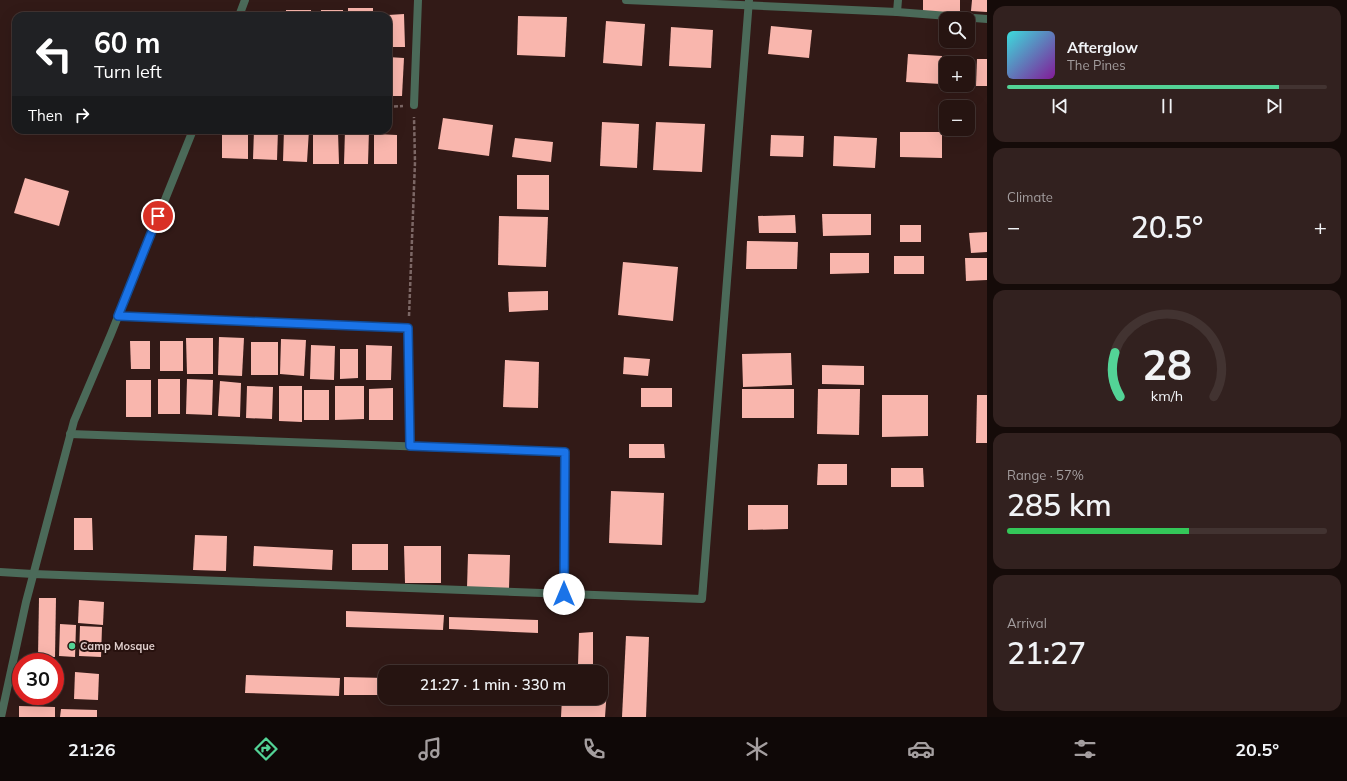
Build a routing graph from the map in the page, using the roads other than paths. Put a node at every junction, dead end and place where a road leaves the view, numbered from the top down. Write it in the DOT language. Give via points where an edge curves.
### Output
graph roads {
  1 [pos="245,0"];
  2 [pos="418,0"];
  3 [pos="626,0"];
  4 [pos="898,0"];
  5 [pos="750,3"];
  6 [pos="240,12"];
  7 [pos="897,12"];
  8 [pos="987,19"];
  9 [pos="414,105"];
  10 [pos="191,134"];
  11 [pos="118,316"];
  12 [pos="70,434"];
  13 [pos="410,446"];
  14 [pos="0,572"];
  15 [pos="33,574"];
  16 [pos="564,594"];
  17 [pos="0,717"];
  1 -- 6 [label="street"];
  2 -- 9 [label="street"];
  3 -- 5 [label="street"];
  4 -- 7 [label="street"];
  5 -- 7 [label="street"];
  5 -- 16 [label="street" via="702,599"];
  7 -- 8 [label="street"];
  10 -- 11 [label="street"];
  11 -- 12 [label="street"];
  11 -- 13 [label="street" via="408,328"];
  12 -- 13 [label="street"];
  12 -- 15 [label="street"];
  13 -- 16 [label="street" via="565,452"];
  14 -- 15 [label="street"];
  15 -- 16 [label="street"];
  15 -- 17 [label="street"];
}
